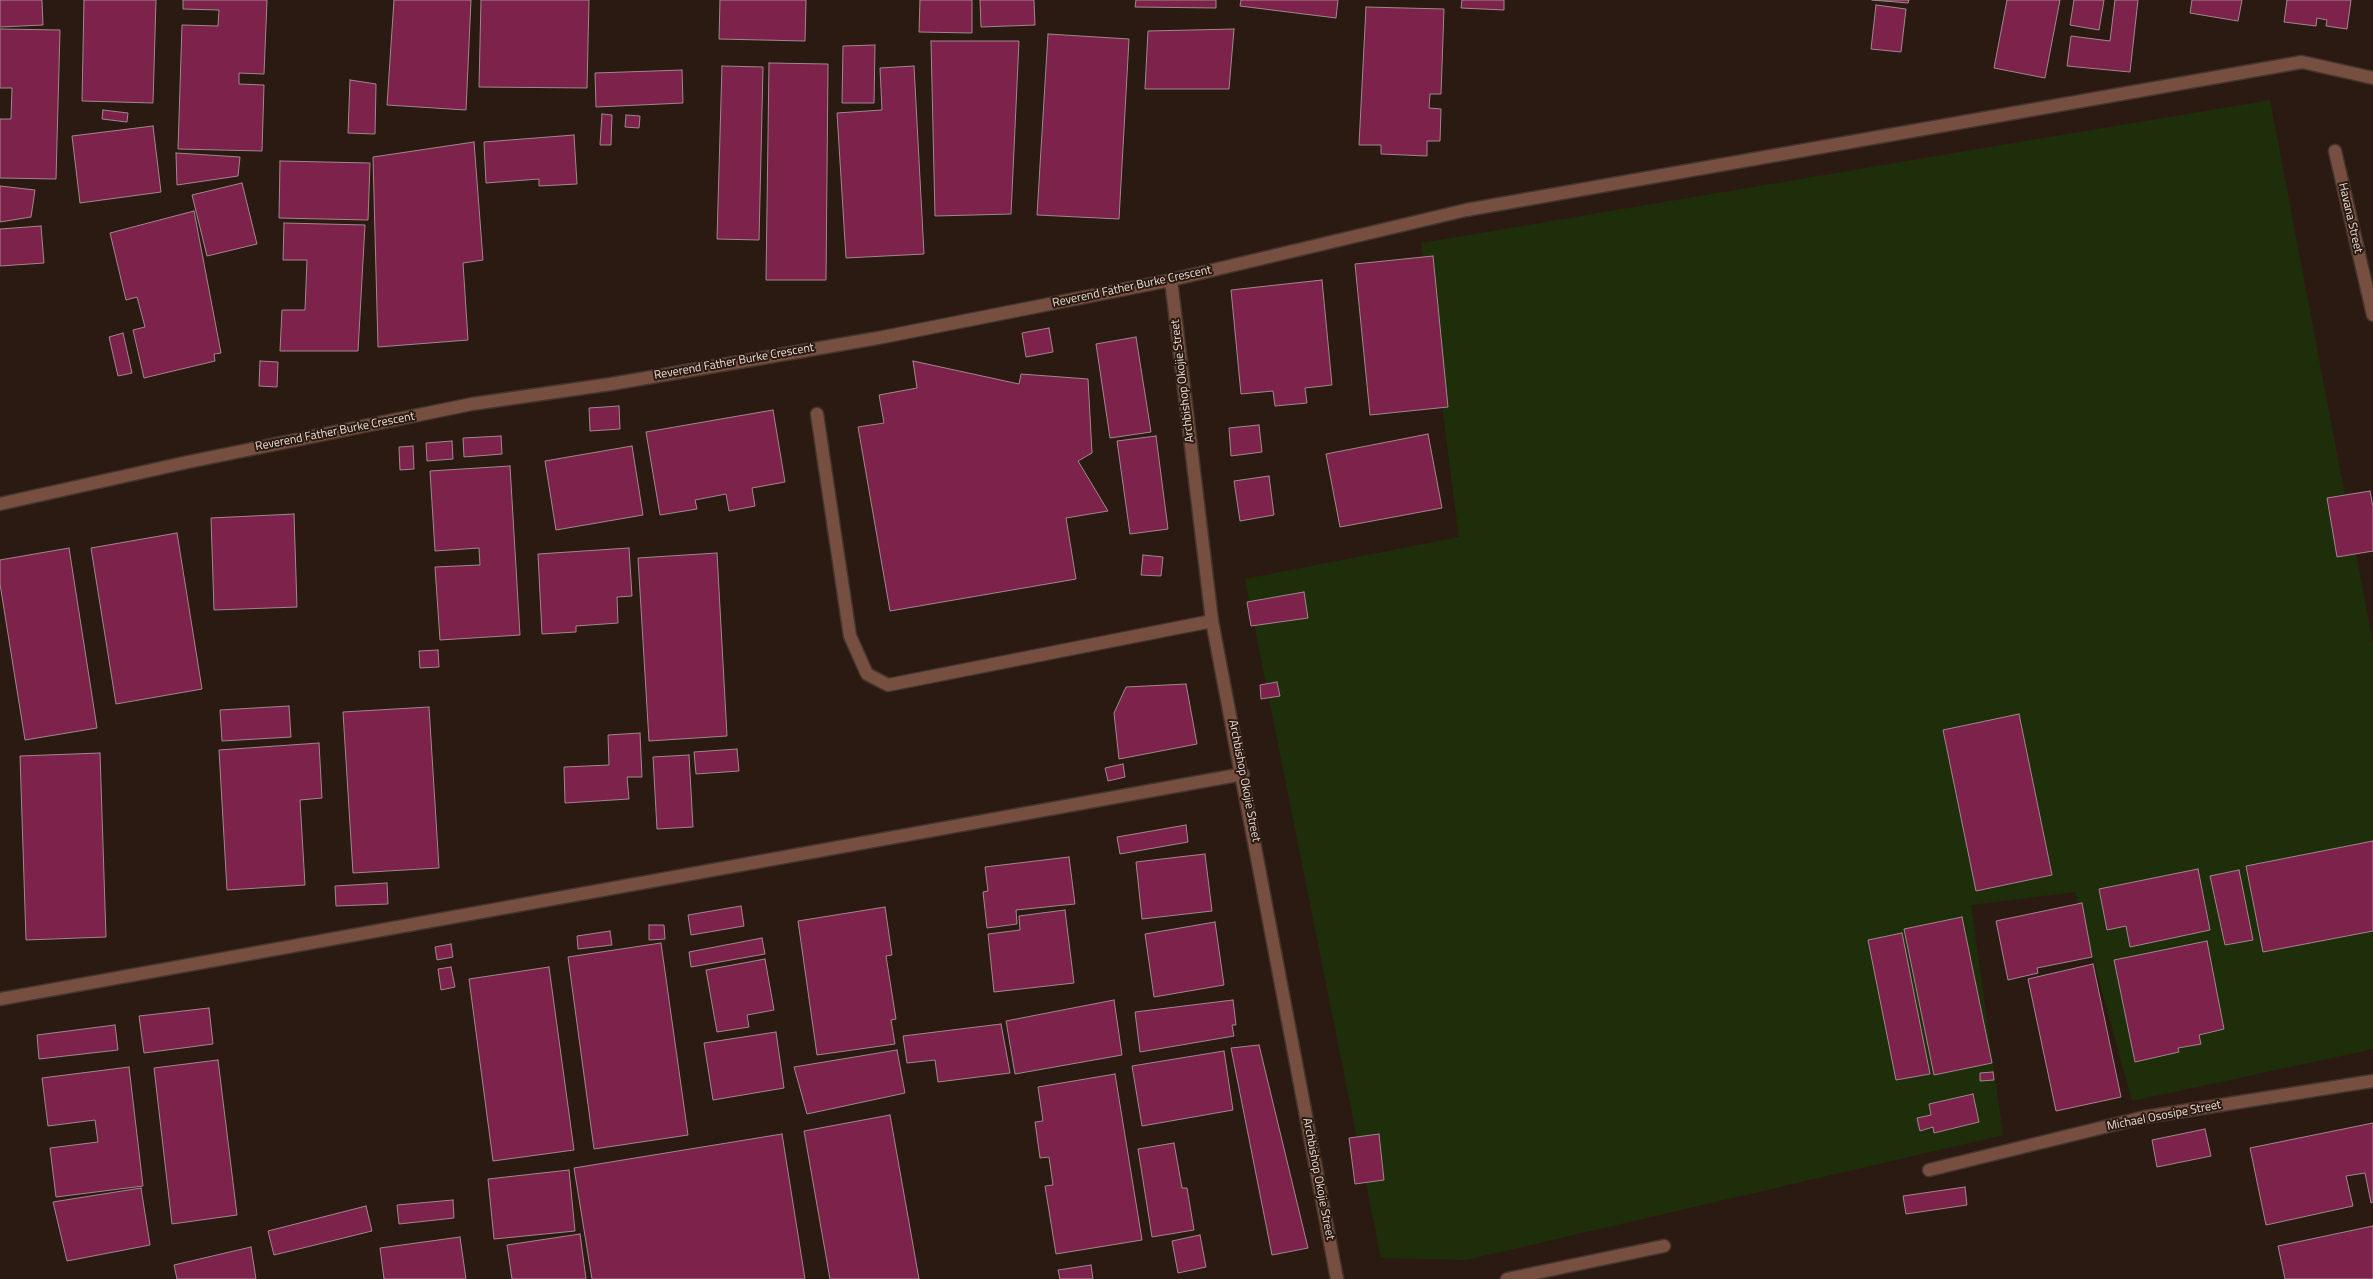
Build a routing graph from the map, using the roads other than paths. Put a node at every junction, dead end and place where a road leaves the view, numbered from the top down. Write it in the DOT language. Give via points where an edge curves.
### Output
graph roads {
  1 [pos="2373,78"];
  2 [pos="2335,151"];
  3 [pos="1170,280"];
  4 [pos="2373,315"];
  5 [pos="817,414"];
  6 [pos="0,504"];
  7 [pos="1212,621"];
  8 [pos="1243,774"];
  9 [pos="0,999"];
  10 [pos="2373,1081"];
  11 [pos="1929,1170"];
  12 [pos="1664,1246"];
  13 [pos="1337,1279"];
  14 [pos="1507,1279"];
  1 -- 3 [label="street, Reverend Father Burke Crescent" via="2302,62 1466,210"];
  2 -- 4 [label="street, Havana Street"];
  3 -- 6 [label="street, Reverend Father Burke Crescent" via="878,338 472,404"];
  3 -- 7 [label="street, Archbishop Okojie Street"];
  5 -- 7 [label="street" via="850,636 867,674 888,685"];
  7 -- 8 [label="street, Archbishop Okojie Street"];
  8 -- 9 [label="street"];
  8 -- 13 [label="street, Archbishop Okojie Street"];
  10 -- 11 [label="street, Michael Ososipe Street" via="2145,1117"];
  12 -- 14 [label="street"];
}
